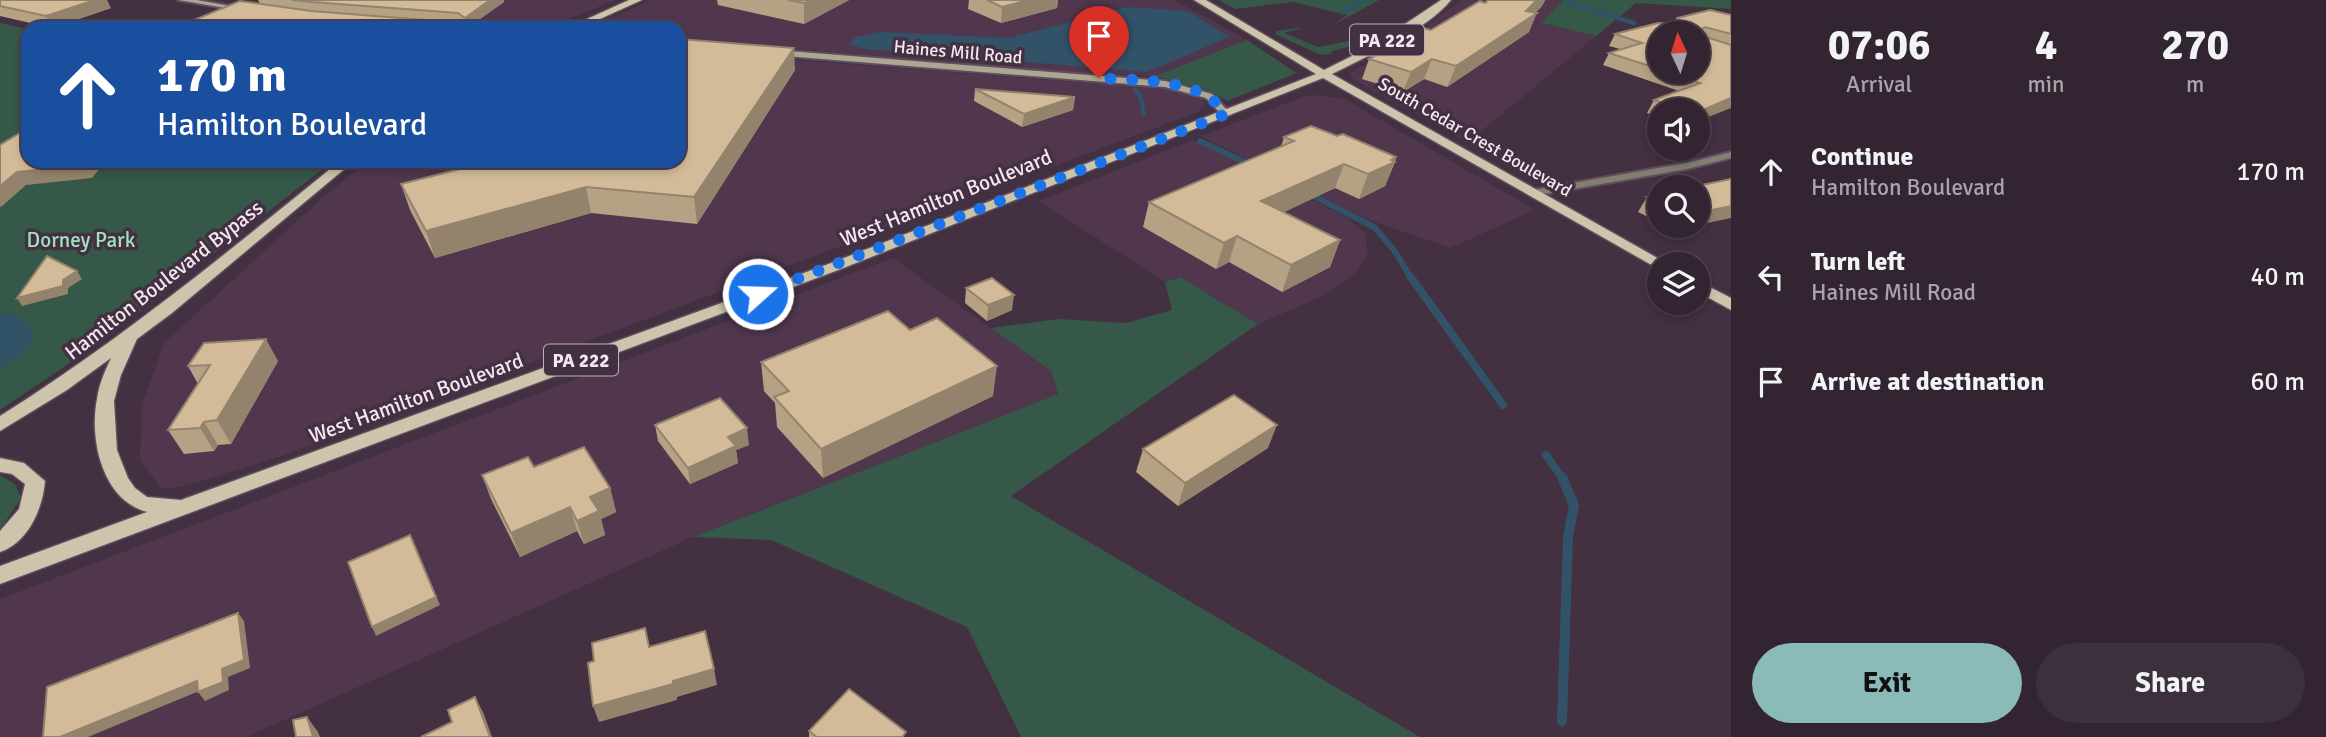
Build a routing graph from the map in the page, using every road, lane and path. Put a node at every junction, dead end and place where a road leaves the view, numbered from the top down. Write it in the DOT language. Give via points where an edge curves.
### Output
graph roads {
  1 [pos="182,0"];
  2 [pos="637,0"];
  3 [pos="1199,0"];
  4 [pos="1446,0"];
  5 [pos="257,11"];
  6 [pos="588,21"];
  7 [pos="762,51"];
  8 [pos="1324,74"];
  9 [pos="1226,114"];
  10 [pos="1731,155"];
  11 [pos="339,168"];
  12 [pos="1533,193"];
  13 [pos="1647,257"];
  14 [pos="1710,293"];
  15 [pos="1731,305"];
  16 [pos="129,338"];
  17 [pos="0,425"];
  18 [pos="0,466"];
  19 [pos="190,506"];
  20 [pos="0,544"];
  21 [pos="0,575"];
  1 -- 5 [label="street"];
  2 -- 6 [label="main road"];
  3 -- 8 [label="main road, South Cedar Crest Boulevard"];
  4 -- 8 [label="main road, PA 222" via="1376,48"];
  7 -- 9 [label="street, Haines Mill Road" via="1138,81 1209,96"];
  8 -- 9 [label="main road, PA 222"];
  8 -- 12 [label="main road, South Cedar Crest Boulevard"];
  9 -- 19 [label="main road, West Hamilton Boulevard / PA 222" via="836,266"];
  10 -- 12 [label="street"];
  11 -- 16 [label="main road, Hamilton Boulevard Bypass"];
  12 -- 13 [label="main road, South Cedar Crest Boulevard"];
  14 -- 15 [label="main road"];
  16 -- 17 [label="main road, Hamilton Boulevard Bypass"];
  16 -- 19 [label="main road" via="107,390 103,422 109,456 124,489 139,502"];
  18 -- 20 [label="main road" via="17,468 35,481 35,500"];
  19 -- 21 [label="main road, West Hamilton Boulevard / PA 222"];
}
